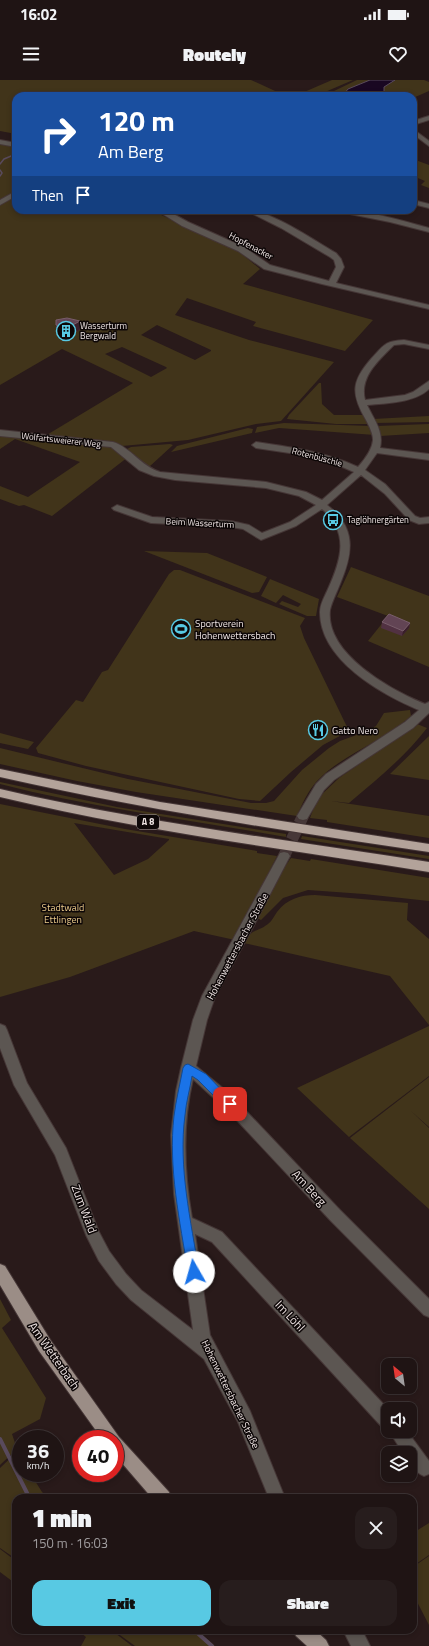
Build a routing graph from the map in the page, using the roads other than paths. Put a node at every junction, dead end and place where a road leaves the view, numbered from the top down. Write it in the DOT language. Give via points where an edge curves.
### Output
graph roads {
  1 [pos="429,118"];
  2 [pos="417,122"];
  3 [pos="417,134"];
  4 [pos="0,142"];
  5 [pos="12,144"];
  6 [pos="429,144"];
  7 [pos="12,196"];
  8 [pos="0,203"];
  9 [pos="417,203"];
  10 [pos="429,206"];
  11 [pos="167,214"];
  12 [pos="258,214"];
  13 [pos="360,214"];
  14 [pos="429,230"];
  15 [pos="332,284"];
  16 [pos="429,307"];
  17 [pos="429,347"];
  18 [pos="429,384"];
  19 [pos="363,404"];
  20 [pos="0,433"];
  21 [pos="256,445"];
  22 [pos="376,450"];
  23 [pos="429,457"];
  24 [pos="360,471"];
  25 [pos="321,505"];
  26 [pos="117,508"];
  27 [pos="429,520"];
  28 [pos="428,707"];
  29 [pos="0,773"];
  30 [pos="0,792"];
  31 [pos="303,816"];
  32 [pos="429,848"];
  33 [pos="284,856"];
  34 [pos="429,867"];
  35 [pos="0,1030"];
  36 [pos="188,1068"];
  37 [pos="185,1222"];
  38 [pos="0,1271"];
  39 [pos="429,1310"];
  40 [pos="211,1356"];
  41 [pos="381,1413"];
  42 [pos="106,1430"];
  43 [pos="402,1438"];
  44 [pos="124,1453"];
  45 [pos="424,1468"];
  46 [pos="160,1494"];
  47 [pos="275,1494"];
  48 [pos="306,1634"];
  49 [pos="354,1634"];
  50 [pos="320,1646"];
  51 [pos="362,1646"];
  1 -- 2 [label="street"];
  3 -- 6 [label="street"];
  4 -- 5 [label="street"];
  7 -- 8 [label="street"];
  9 -- 10 [label="street"];
  11 -- 15 [label="street, Hopfenacker" via="241,249 267,267"];
  12 -- 15 [label="street" via="284,226 333,255 340,267"];
  13 -- 14 [label="street"];
  15 -- 16 [label="street, Hopfenacker"];
  17 -- 19 [label="street" via="404,342 392,343 362,377 359,393"];
  18 -- 19 [label="street" via="406,397"];
  19 -- 22 [label="street" via="376,431"];
  20 -- 25 [label="street, Wolfartsweierer Weg" via="110,445 120,449 148,471 170,477 281,488 298,493"];
  21 -- 24 [label="street, Rotenbüschle" via="326,458"];
  22 -- 23 [label="street"];
  22 -- 24 [label="street"];
  24 -- 25 [label="street"];
  24 -- 27 [label="street, Rotenbüschle" via="379,484 412,518 419,521"];
  25 -- 26 [label="street, Beim Wasserturm" via="302,518 261,537 246,526 151,520"];
  25 -- 28 [label="street" via="336,519 347,543 344,561 325,611 331,637 344,656 371,679 396,695"];
  28 -- 31 [label="street" via="409,725 330,777 320,787"];
  29 -- 32 [label="highway, A 8" via="131,801"];
  30 -- 34 [label="highway, A 8" via="120,818"];
  33 -- 36 [label="street, Hohenwettersbacher Straße" via="208,996"];
  35 -- 40 [label="street, Zum Wald" via="21,1085 61,1152 93,1235 104,1256 136,1295"];
  36 -- 37 [label="street, Hohenwettersbacher Straße" via="178,1135 178,1175"];
  36 -- 39 [label="street, Am Berg" via="202,1077 239,1114"];
  37 -- 40 [label="street, Hohenwettersbacher Straße" via="202,1336"];
  37 -- 41 [label="street, Im Löhl" via="217,1237"];
  38 -- 42 [label="main road, Am Wetterbach" via="45,1346"];
  40 -- 47 [label="street, Hohenwettersbacher Straße" via="244,1417"];
  43 -- 45 [label="street"];
  44 -- 46 [label="main road"];
  48 -- 50 [label="main road"];
  49 -- 51 [label="street"];
}
